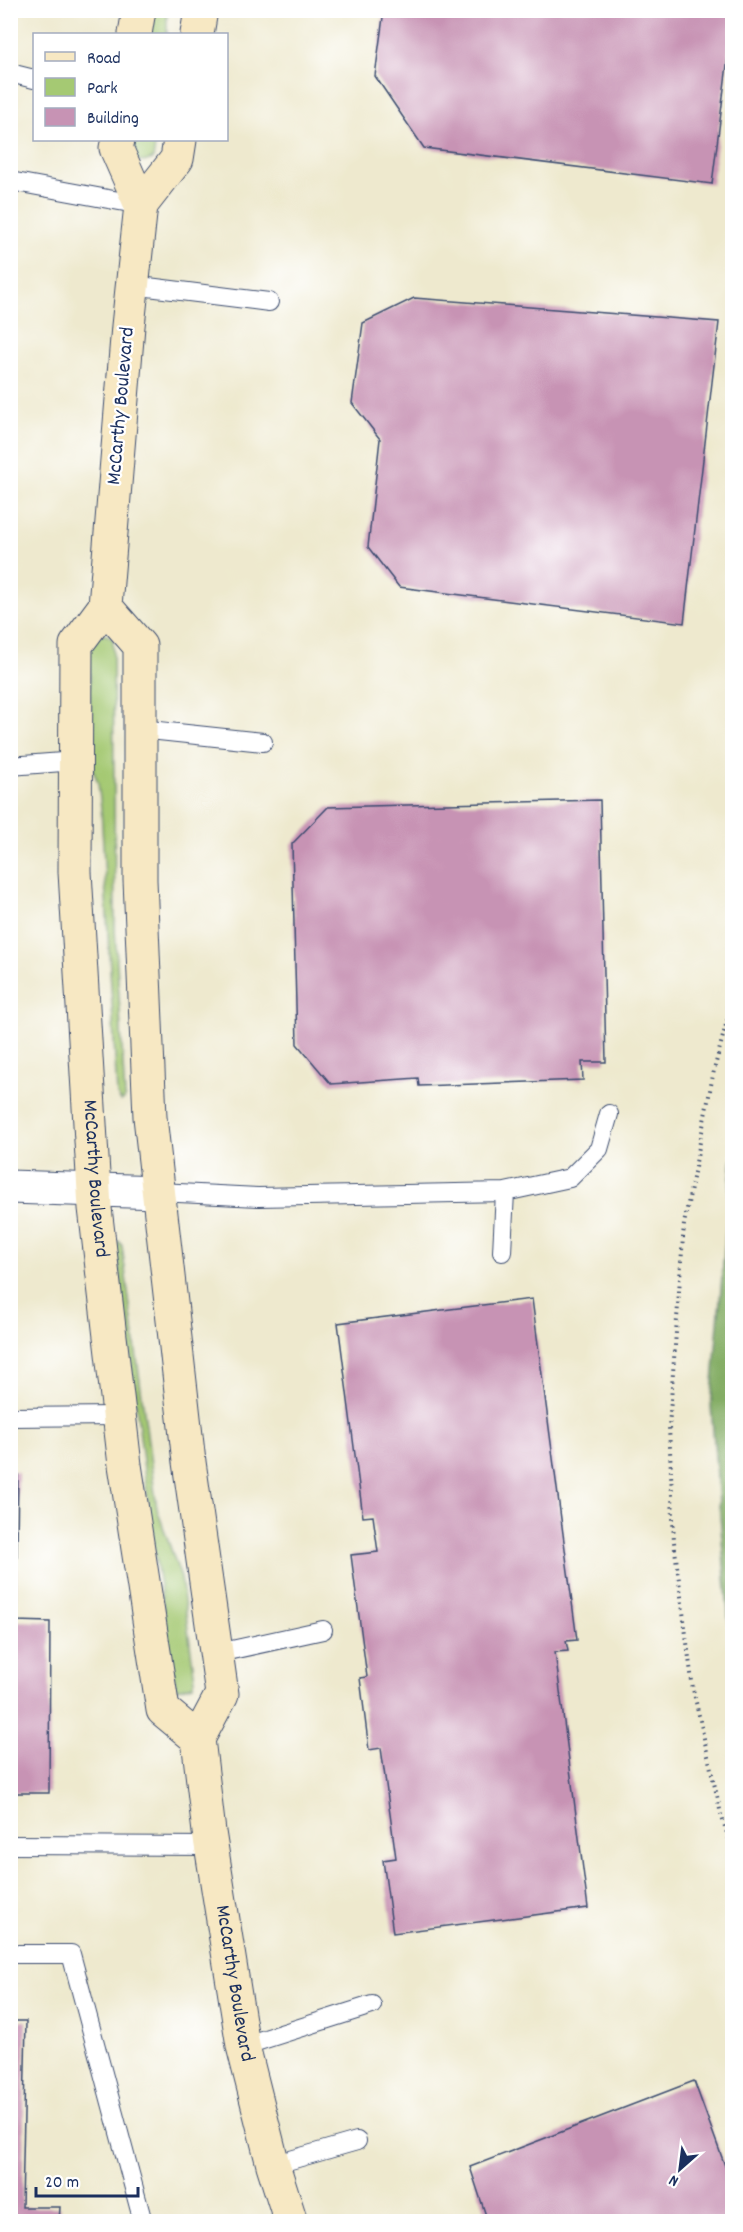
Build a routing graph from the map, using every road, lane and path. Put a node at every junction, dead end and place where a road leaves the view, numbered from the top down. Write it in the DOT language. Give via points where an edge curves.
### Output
graph roads {
  1 [pos="139,10"];
  2 [pos="201,10"];
  3 [pos="135,33"];
  4 [pos="197,33"];
  5 [pos="10,73"];
  6 [pos="33,79"];
  7 [pos="118,141"];
  8 [pos="180,141"];
  9 [pos="10,181"];
  10 [pos="141,205"];
  11 [pos="132,285"];
  12 [pos="269,302"];
  13 [pos="105,606"];
  14 [pos="140,729"];
  15 [pos="263,742"];
  16 [pos="76,762"];
  17 [pos="10,766"];
  18 [pos="732,1002"];
  19 [pos="609,1114"];
  20 [pos="10,1187"];
  21 [pos="93,1188"];
  22 [pos="159,1192"];
  23 [pos="505,1192"];
  24 [pos="502,1252"];
  25 [pos="119,1416"];
  26 [pos="10,1418"];
  27 [pos="323,1630"];
  28 [pos="218,1653"];
  29 [pos="198,1739"];
  30 [pos="10,1845"];
  31 [pos="213,1846"];
  32 [pos="732,1849"];
  33 [pos="10,1954"];
  34 [pos="372,2005"];
  35 [pos="243,2046"];
  36 [pos="357,2141"];
  37 [pos="273,2165"];
  38 [pos="143,2222"];
  39 [pos="291,2222"];
  1 -- 3 [label="main road"];
  2 -- 4 [label="main road"];
  5 -- 6 [label="lane"];
  7 -- 10 [label="main road, McCarthy Boulevard" via="117,148"];
  8 -- 10 [label="main road" via="177,159"];
  9 -- 10 [label="lane"];
  10 -- 11 [label="main road, McCarthy Boulevard"];
  11 -- 12 [label="lane"];
  11 -- 13 [label="main road, McCarthy Boulevard"];
  13 -- 14 [label="main road" via="140,646"];
  13 -- 16 [label="main road, McCarthy Boulevard" via="76,645"];
  14 -- 15 [label="lane"];
  14 -- 22 [label="main road" via="141,903 150,1117"];
  16 -- 17 [label="lane"];
  16 -- 21 [label="main road, McCarthy Boulevard" via="75,872"];
  18 -- 32 [label="path" via="714,1070 684,1224 669,1427 674,1542 693,1689"];
  19 -- 23 [label="lane" via="599,1149 570,1178"];
  20 -- 21 [label="street"];
  21 -- 22 [label="street"];
  21 -- 25 [label="main road, McCarthy Boulevard"];
  22 -- 23 [label="lane" via="258,1197"];
  22 -- 28 [label="main road" via="189,1462"];
  23 -- 24 [label="lane"];
  25 -- 26 [label="lane"];
  25 -- 29 [label="main road, McCarthy Boulevard" via="163,1710"];
  27 -- 28 [label="lane"];
  28 -- 29 [label="main road" via="222,1694"];
  29 -- 31 [label="main road, McCarthy Boulevard"];
  30 -- 31 [label="lane"];
  31 -- 35 [label="main road, McCarthy Boulevard"];
  33 -- 38 [label="lane" via="71,1954"];
  34 -- 35 [label="lane"];
  35 -- 37 [label="main road, McCarthy Boulevard"];
  36 -- 37 [label="lane"];
  37 -- 39 [label="main road, McCarthy Boulevard"];
}
